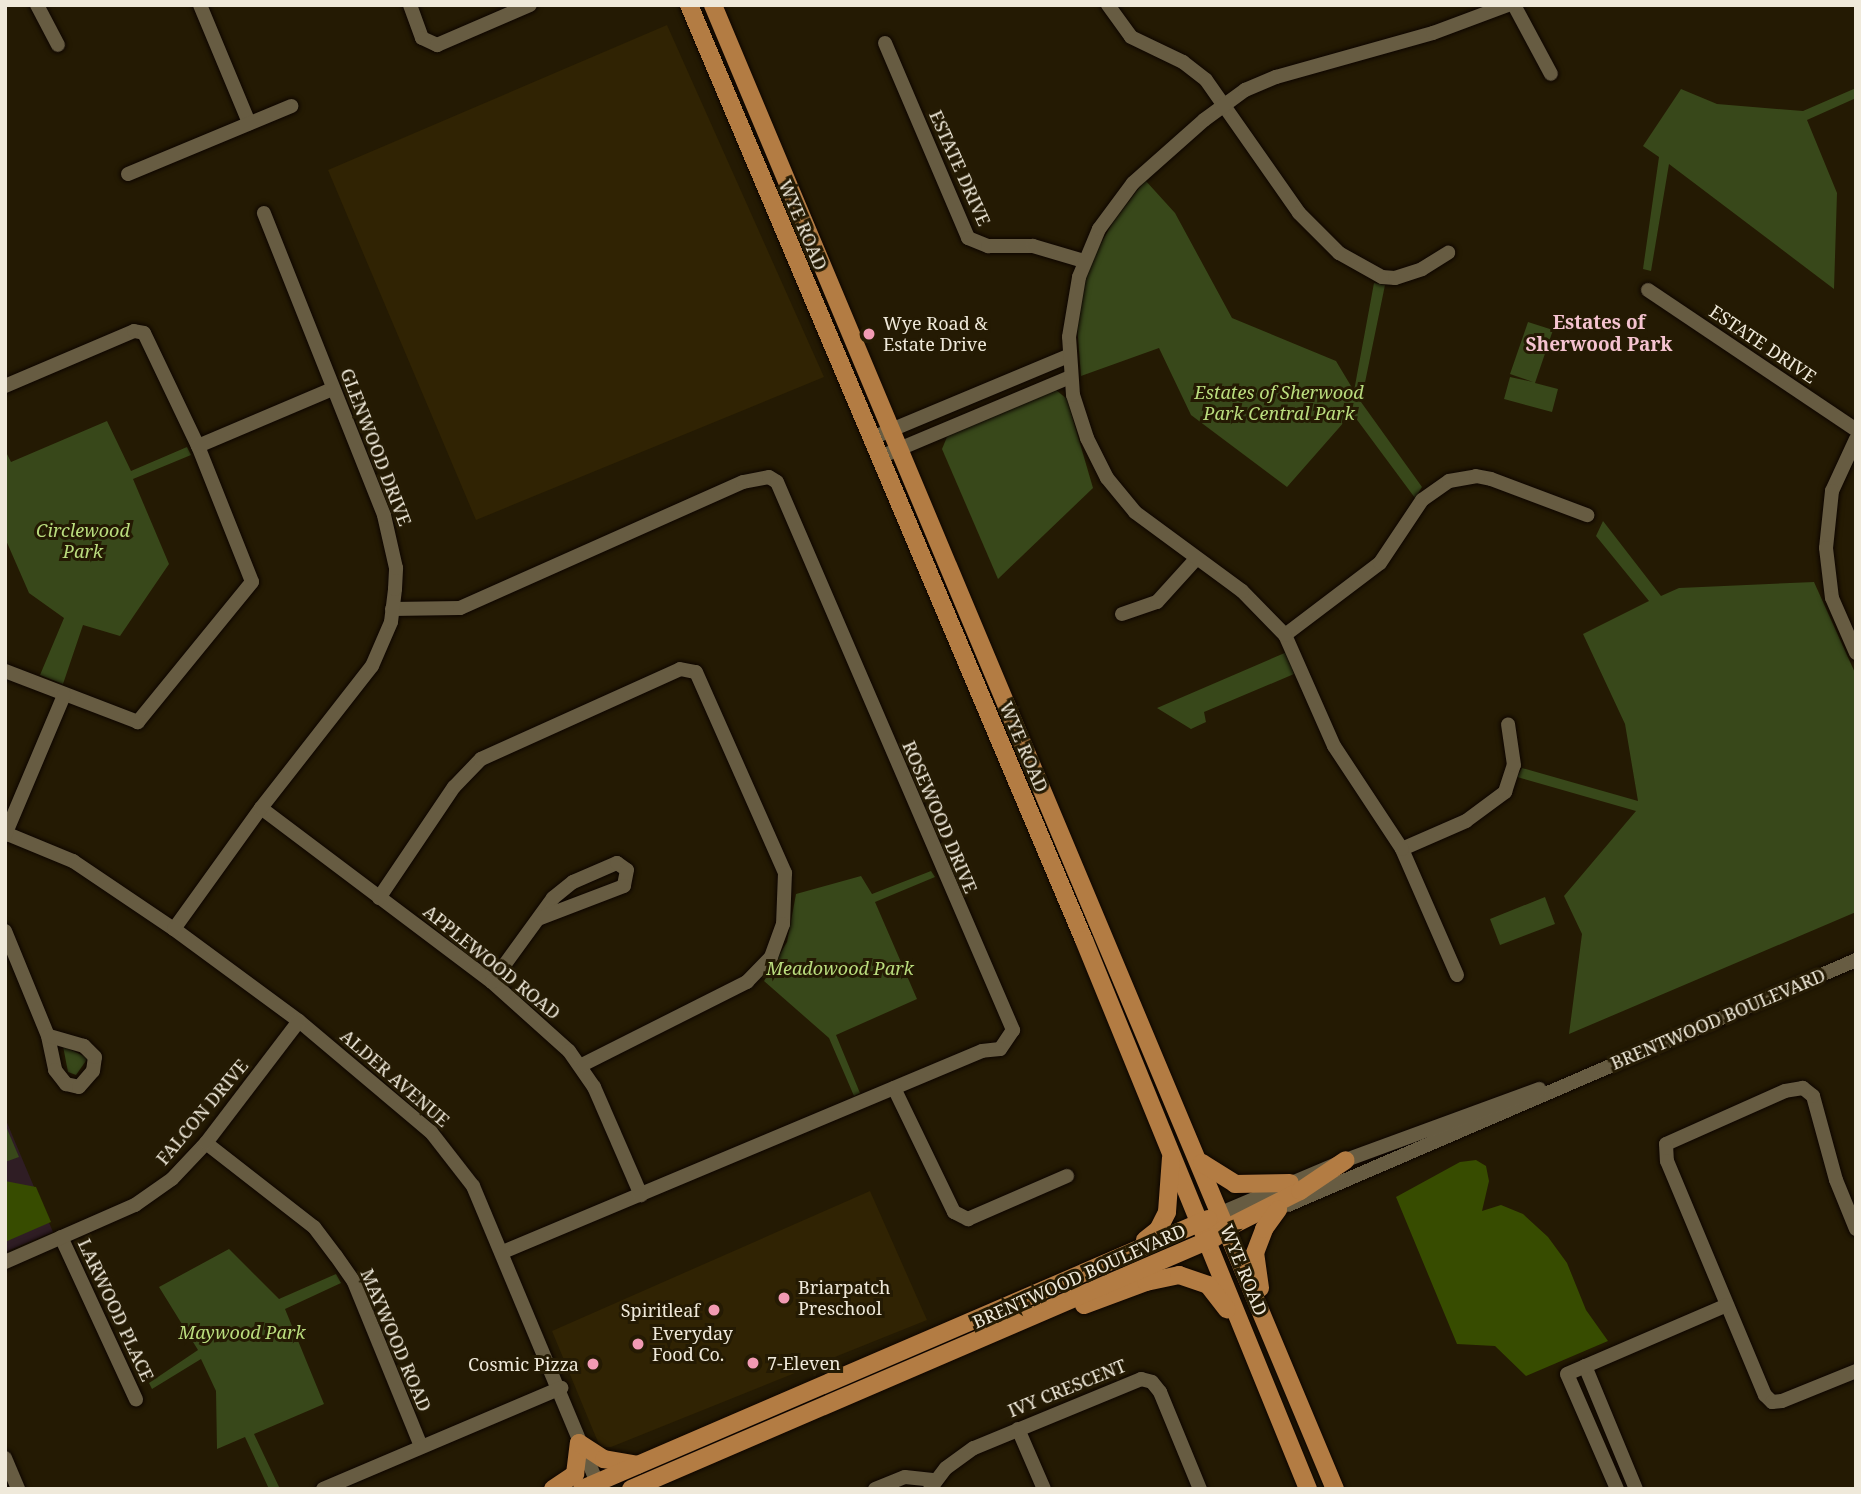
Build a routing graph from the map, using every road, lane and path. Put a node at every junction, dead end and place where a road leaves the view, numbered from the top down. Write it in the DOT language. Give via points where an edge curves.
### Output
graph roads {
  1 [pos="37,5"];
  2 [pos="200,5"];
  3 [pos="410,5"];
  4 [pos="530,5"];
  5 [pos="689,5"];
  6 [pos="712,5"];
  7 [pos="1108,5"];
  8 [pos="1508,5"];
  9 [pos="1514,5"];
  10 [pos="885,43"];
  11 [pos="58,45"];
  12 [pos="1551,74"];
  13 [pos="1226,105"];
  14 [pos="291,106"];
  15 [pos="250,123"];
  16 [pos="128,174"];
  17 [pos="264,213"];
  18 [pos="1448,253"];
  19 [pos="1084,261"];
  20 [pos="1648,290"];
  21 [pos="1068,356"];
  22 [pos="1070,377"];
  23 [pos="5,386"];
  24 [pos="332,389"];
  25 [pos="890,430"];
  26 [pos="1856,430"];
  27 [pos="872,438"];
  28 [pos="1856,439"];
  29 [pos="198,446"];
  30 [pos="898,449"];
  31 [pos="880,457"];
  32 [pos="1587,515"];
  33 [pos="1196,559"];
  34 [pos="392,609"];
  35 [pos="1122,614"];
  36 [pos="1285,635"];
  37 [pos="1856,653"];
  38 [pos="5,671"];
  39 [pos="64,695"];
  40 [pos="1508,724"];
  41 [pos="261,808"];
  42 [pos="6,834"];
  43 [pos="1402,849"];
  44 [pos="379,898"];
  45 [pos="540,918"];
  46 [pos="174,929"];
  47 [pos="5,931"];
  48 [pos="1856,960"];
  49 [pos="1457,975"];
  50 [pos="492,982"];
  51 [pos="299,1021"];
  52 [pos="48,1036"];
  53 [pos="582,1065"];
  54 [pos="1581,1077"];
  55 [pos="894,1088"];
  56 [pos="206,1143"];
  57 [pos="1192,1145"];
  58 [pos="1171,1154"];
  59 [pos="1346,1160"];
  60 [pos="1067,1177"];
  61 [pos="1290,1183"];
  62 [pos="641,1195"];
  63 [pos="1278,1210"];
  64 [pos="1199,1223"];
  65 [pos="1225,1223"];
  66 [pos="1856,1229"];
  67 [pos="61,1237"];
  68 [pos="1206,1242"];
  69 [pos="503,1252"];
  70 [pos="1126,1253"];
  71 [pos="5,1262"];
  72 [pos="1727,1305"];
  73 [pos="1262,1313"];
  74 [pos="1239,1323"];
  75 [pos="975,1343"];
  76 [pos="1584,1366"];
  77 [pos="1856,1371"];
  78 [pos="561,1388"];
  79 [pos="136,1399"];
  80 [pos="1018,1429"];
  81 [pos="579,1443"];
  82 [pos="421,1446"];
  83 [pos="5,1458"];
  84 [pos="637,1465"];
  85 [pos="933,1485"];
  86 [pos="593,1487"];
  87 [pos="636,1487"];
  88 [pos="18,1489"];
  89 [pos="323,1489"];
  90 [pos="553,1489"];
  91 [pos="875,1489"];
  92 [pos="1044,1489"];
  93 [pos="1200,1489"];
  94 [pos="1308,1489"];
  95 [pos="1335,1489"];
  96 [pos="1617,1489"];
  97 [pos="1636,1489"];
  1 -- 11 [label="street"];
  2 -- 15 [label="street"];
  3 -- 4 [label="street" via="422,38 436,45"];
  5 -- 27 [label="main road, WYE ROAD"];
  6 -- 25 [label="main road, WYE ROAD"];
  7 -- 13 [label="street" via="1131,37 1194,69"];
  8 -- 13 [label="street" via="1433,33 1276,77"];
  9 -- 12 [label="street"];
  10 -- 19 [label="street, ESTATE DRIVE" via="968,238 988,246 1033,246"];
  13 -- 18 [label="street" via="1299,213 1339,253 1382,278 1395,278"];
  13 -- 19 [label="street" via="1133,183 1099,229"];
  14 -- 15 [label="street"];
  15 -- 16 [label="street"];
  17 -- 24 [label="street, GLENWOOD DRIVE"];
  19 -- 21 [label="street" via="1070,316"];
  20 -- 26 [label="street, ESTATE DRIVE"];
  21 -- 22 [label="street"];
  21 -- 25 [label="street"];
  22 -- 30 [label="street"];
  22 -- 33 [label="street" via="1087,438 1107,478 1135,512"];
  23 -- 29 [label="street" via="134,331 144,333"];
  24 -- 29 [label="street"];
  24 -- 34 [label="street, GLENWOOD DRIVE" via="391,537 396,568"];
  25 -- 27 [label="street"];
  25 -- 30 [label="main road, WYE ROAD"];
  27 -- 31 [label="main road, WYE ROAD"];
  28 -- 37 [label="street" via="1832,491 1826,548 1832,598"];
  29 -- 39 [label="street" via="248,562 252,582 245,596 138,722"];
  30 -- 31 [label="street"];
  30 -- 57 [label="main road, WYE ROAD"];
  31 -- 58 [label="main road, WYE ROAD"];
  32 -- 36 [label="street" via="1491,479 1476,476 1449,481 1422,500 1380,563"];
  33 -- 35 [label="street" via="1157,602"];
  33 -- 36 [label="street" via="1242,591"];
  34 -- 41 [label="street, GLENWOOD DRIVE" via="372,666"];
  34 -- 55 [label="street, ROSEWOOD DRIVE" via="460,608 743,482 759,476 777,482 1013,1030 1000,1049 982,1051"];
  36 -- 43 [label="street" via="1334,746"];
  38 -- 39 [label="street"];
  39 -- 42 [label="street"];
  40 -- 43 [label="street" via="1514,765 1505,792 1466,821"];
  41 -- 44 [label="street, APPLEWOOD ROAD"];
  41 -- 46 [label="street, GLENWOOD DRIVE"];
  42 -- 46 [label="street, ALDER AVENUE" via="74,861"];
  43 -- 49 [label="street"];
  44 -- 50 [label="street, APPLEWOOD ROAD"];
  44 -- 53 [label="street" via="454,787 481,759 680,669 696,672 785,873 783,924 771,957 747,982"];
  45 -- 45 [label="street" via="624,886 627,870 617,863 572,881"];
  45 -- 50 [label="street"];
  46 -- 51 [label="street, ALDER AVENUE"];
  47 -- 52 [label="street"];
  48 -- 54 [label="street, BRENTWOOD BOULEVARD"];
  50 -- 53 [label="street, APPLEWOOD ROAD"];
  51 -- 56 [label="street, FALCON DRIVE"];
  51 -- 69 [label="street, ALDER AVENUE" via="431,1132 473,1186"];
  53 -- 62 [label="street, APPLEWOOD ROAD"];
  54 -- 59 [label="street, BRENTWOOD BOULEVARD" via="1503,1100"];
  54 -- 63 [label="street, BRENTWOOD BOULEVARD"];
  55 -- 60 [label="street" via="954,1212 968,1219"];
  55 -- 62 [label="street, ROSEWOOD DRIVE"];
  56 -- 67 [label="street, FALCON DRIVE" via="172,1179 135,1205"];
  56 -- 82 [label="street, MAYWOOD ROAD" via="314,1227 336,1256 354,1282"];
  57 -- 61 [label="main road" via="1202,1164 1225,1180 1245,1185"];
  57 -- 65 [label="main road, WYE ROAD"];
  58 -- 64 [label="main road, WYE ROAD"];
  58 -- 70 [label="main road" via="1164,1221"];
  59 -- 61 [label="street, BRENTWOOD BOULEVARD"];
  59 -- 65 [label="main road" via="1300,1191"];
  61 -- 65 [label="street, BRENTWOOD BOULEVARD"];
  62 -- 69 [label="street, ROSEWOOD DRIVE"];
  63 -- 65 [label="street, BRENTWOOD BOULEVARD"];
  63 -- 73 [label="main road" via="1255,1252"];
  64 -- 65 [label="main road, BRENTWOOD BOULEVARD"];
  64 -- 68 [label="main road, WYE ROAD"];
  64 -- 70 [label="main road, BRENTWOOD BOULEVARD"];
  65 -- 68 [label="main road, BRENTWOOD BOULEVARD"];
  65 -- 73 [label="main road, WYE ROAD"];
  66 -- 72 [label="street" via="1813,1096 1803,1088 1784,1091 1671,1140 1664,1151 1667,1161"];
  67 -- 71 [label="street, FALCON DRIVE"];
  67 -- 79 [label="street, LARWOOD PLACE"];
  68 -- 74 [label="main road, WYE ROAD"];
  68 -- 75 [label="main road, BRENTWOOD BOULEVARD"];
  69 -- 78 [label="street, ALDER AVENUE"];
  70 -- 84 [label="main road, BRENTWOOD BOULEVARD"];
  72 -- 76 [label="street"];
  72 -- 77 [label="street" via="1772,1402"];
  73 -- 95 [label="main road, WYE ROAD"];
  74 -- 75 [label="main road" via="1208,1285 1179,1275 1146,1282"];
  74 -- 94 [label="main road, WYE ROAD"];
  75 -- 87 [label="main road, BRENTWOOD BOULEVARD"];
  76 -- 96 [label="street" via="1567,1374"];
  76 -- 97 [label="street"];
  78 -- 81 [label="street, ALDER AVENUE"];
  78 -- 82 [label="street"];
  80 -- 85 [label="street, IVY CRESCENT" via="964,1454"];
  80 -- 92 [label="street"];
  80 -- 93 [label="street, IVY CRESCENT" via="1125,1384 1147,1380 1160,1392"];
  81 -- 84 [label="main road" via="604,1459"];
  81 -- 86 [label="street, ALDER AVENUE"];
  81 -- 90 [label="main road" via="575,1474"];
  82 -- 89 [label="street"];
  83 -- 88 [label="street"];
  84 -- 86 [label="main road, BRENTWOOD BOULEVARD"];
  85 -- 91 [label="street, IVY CRESCENT" via="905,1477"];
}
